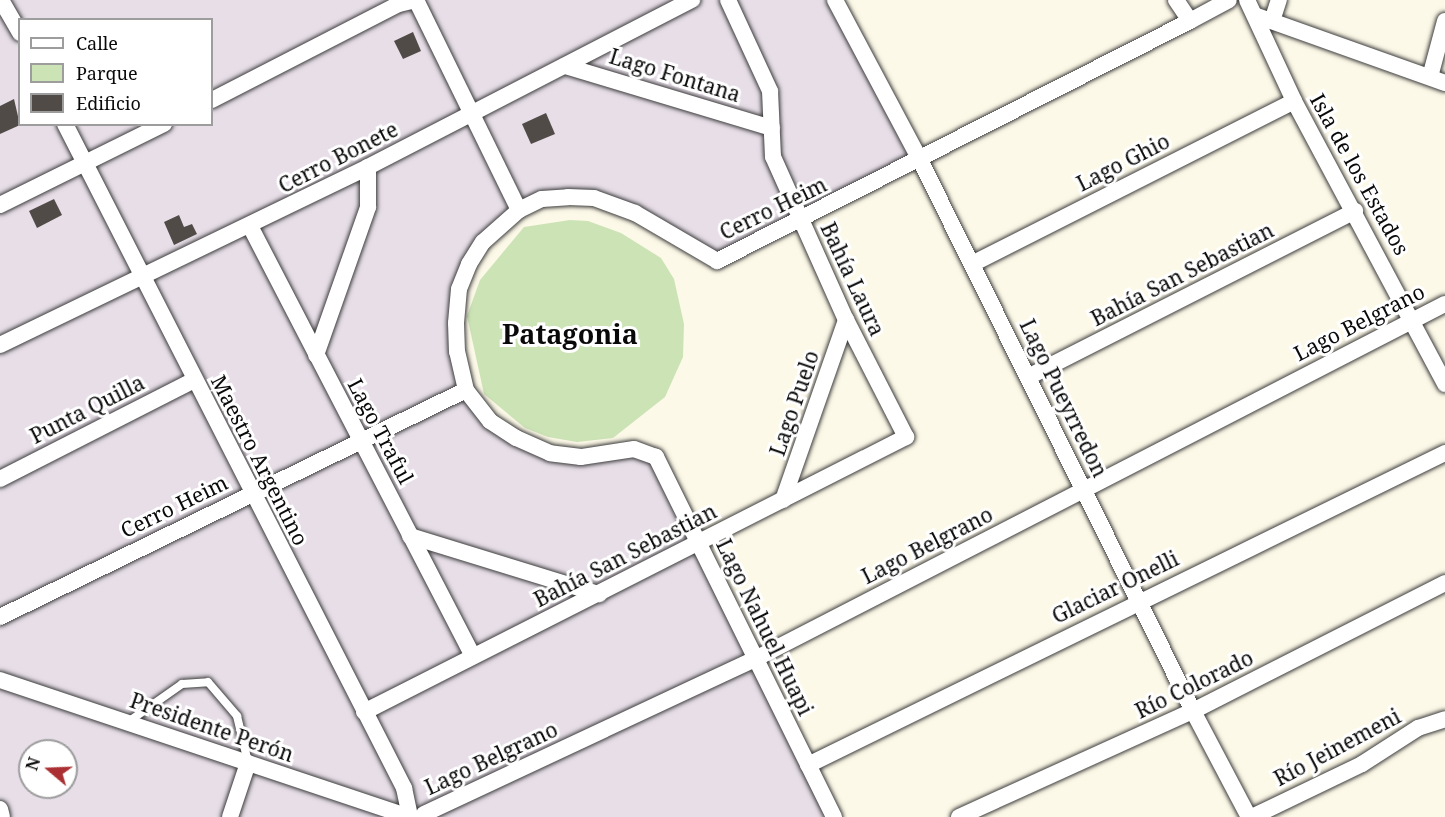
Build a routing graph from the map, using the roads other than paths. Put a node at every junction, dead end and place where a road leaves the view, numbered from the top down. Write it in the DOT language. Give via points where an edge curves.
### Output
graph roads {
  1 [pos="1,0"];
  2 [pos="415,0"];
  3 [pos="692,0"];
  4 [pos="728,0"];
  5 [pos="835,0"];
  6 [pos="1176,0"];
  7 [pos="1229,0"];
  8 [pos="1247,0"];
  9 [pos="1279,0"];
  10 [pos="1264,19"];
  11 [pos="1190,21"];
  12 [pos="1445,21"];
  13 [pos="18,30"];
  14 [pos="565,66"];
  15 [pos="1438,80"];
  16 [pos="213,99"];
  17 [pos="1294,101"];
  18 [pos="471,114"];
  19 [pos="66,126"];
  20 [pos="160,126"];
  21 [pos="772,128"];
  22 [pos="921,160"];
  23 [pos="85,165"];
  24 [pos="368,167"];
  25 [pos="0,205"];
  26 [pos="519,210"];
  27 [pos="1355,211"];
  28 [pos="801,220"];
  29 [pos="250,226"];
  30 [pos="972,264"];
  31 [pos="142,277"];
  32 [pos="1445,304"];
  33 [pos="1413,319"];
  34 [pos="846,320"];
  35 [pos="0,345"];
  36 [pos="316,355"];
  37 [pos="1028,377"];
  38 [pos="194,380"];
  39 [pos="1445,384"];
  40 [pos="466,390"];
  41 [pos="906,437"];
  42 [pos="360,441"];
  43 [pos="1445,453"];
  44 [pos="656,457"];
  45 [pos="0,478"];
  46 [pos="1084,490"];
  47 [pos="252,493"];
  48 [pos="783,500"];
  49 [pos="410,536"];
  50 [pos="699,545"];
  51 [pos="1445,583"];
  52 [pos="598,594"];
  53 [pos="1139,600"];
  54 [pos="0,617"];
  55 [pos="473,656"];
  56 [pos="755,659"];
  57 [pos="0,680"];
  58 [pos="1193,711"];
  59 [pos="364,712"];
  60 [pos="1445,719"];
  61 [pos="127,723"];
  62 [pos="248,763"];
  63 [pos="808,765"];
  64 [pos="0,809"];
  65 [pos="417,816"];
  66 [pos="2,817"];
  67 [pos="230,817"];
  68 [pos="834,817"];
  69 [pos="959,817"];
  70 [pos="1250,817"];
  1 -- 13 [label="street"];
  2 -- 16 [label="street" via="399,4"];
  2 -- 18 [label="street"];
  3 -- 14 [label="street, Cerro Bonete"];
  4 -- 21 [label="street, Bahía Laura" via="770,91"];
  5 -- 22 [label="street, Lago Pueyrredon"];
  6 -- 11 [label="street"];
  7 -- 11 [label="street, Cerro Heim"];
  8 -- 10 [label="street, Isla de los Estados"];
  9 -- 10 [label="street"];
  10 -- 15 [label="street"];
  10 -- 17 [label="street, Isla de los Estados"];
  11 -- 22 [label="street, Cerro Heim"];
  12 -- 15 [label="street"];
  14 -- 18 [label="street, Cerro Bonete"];
  14 -- 21 [label="street, Lago Fontana"];
  17 -- 27 [label="street, Isla de los Estados"];
  17 -- 30 [label="street, Lago Ghio"];
  18 -- 24 [label="street, Cerro Bonete"];
  18 -- 26 [label="street"];
  19 -- 23 [label="street, Maestro Argentino"];
  20 -- 23 [label="street"];
  21 -- 28 [label="street, Bahía Laura" via="773,157"];
  22 -- 28 [label="street, Cerro Heim"];
  22 -- 30 [label="street, Lago Pueyrredon"];
  23 -- 25 [label="street"];
  23 -- 31 [label="street, Maestro Argentino"];
  24 -- 29 [label="street, Cerro Bonete"];
  24 -- 36 [label="street" via="368,207"];
  26 -- 28 [label="street, Cerro Heim" via="542,199 594,198 635,213 717,261"];
  26 -- 40 [label="street, Cerro Heim" via="483,242 459,289 457,352"];
  27 -- 33 [label="street, Isla de los Estados"];
  27 -- 37 [label="street, Bahía San Sebastian"];
  28 -- 34 [label="street, Bahía Laura"];
  29 -- 31 [label="street, Cerro Bonete"];
  29 -- 36 [label="street, Lago Traful"];
  30 -- 37 [label="street, Lago Pueyrredon"];
  31 -- 35 [label="street, Cerro Bonete"];
  31 -- 38 [label="street, Maestro Argentino"];
  32 -- 33 [label="street, Lago Belgrano"];
  33 -- 39 [label="street, Isla de los Estados"];
  33 -- 46 [label="street, Lago Belgrano"];
  34 -- 41 [label="street, Bahía Laura"];
  34 -- 48 [label="street, Lago Puelo"];
  36 -- 42 [label="street, Lago Traful"];
  37 -- 46 [label="street, Lago Pueyrredon"];
  38 -- 45 [label="street, Punta Quilla"];
  38 -- 47 [label="street, Maestro Argentino"];
  40 -- 42 [label="street, Cerro Heim"];
  40 -- 44 [label="street, Cerro Heim" via="490,421 550,453 581,458 634,449"];
  41 -- 48 [label="street, Bahía San Sebastian"];
  42 -- 47 [label="street, Cerro Heim"];
  42 -- 49 [label="street, Lago Traful"];
  43 -- 53 [label="street, Glaciar Onelli"];
  44 -- 50 [label="street, Lago Nahuel Huapi"];
  46 -- 53 [label="street, Lago Pueyrredon"];
  46 -- 56 [label="street, Lago Belgrano"];
  47 -- 54 [label="street, Cerro Heim"];
  47 -- 59 [label="street, Maestro Argentino"];
  48 -- 50 [label="street, Bahía San Sebastian"];
  49 -- 52 [label="street"];
  49 -- 55 [label="street, Lago Traful"];
  50 -- 52 [label="street, Bahía San Sebastian"];
  50 -- 56 [label="street, Lago Nahuel Huapi"];
  51 -- 58 [label="street, Río Colorado"];
  52 -- 55 [label="street, Bahía San Sebastian"];
  53 -- 58 [label="street, Lago Pueyrredon"];
  53 -- 63 [label="street, Glaciar Onelli"];
  55 -- 59 [label="street, Bahía San Sebastian"];
  56 -- 63 [label="street, Lago Nahuel Huapi"];
  56 -- 65 [label="street, Lago Belgrano"];
  57 -- 61 [label="street, Presidente Perón"];
  58 -- 69 [label="street, Río Colorado"];
  58 -- 70 [label="street, Lago Pueyrredon"];
  59 -- 65 [label="street, Maestro Argentino"];
  60 -- 70 [label="street, Río Jeinemeni" via="1419,728 1362,764"];
  61 -- 62 [label="street, Presidente Perón"];
  61 -- 62 [label="lane" via="182,684 208,682 237,716"];
  62 -- 65 [label="street, Presidente Perón"];
  62 -- 67 [label="street"];
  63 -- 68 [label="street, Lago Nahuel Huapi"];
  64 -- 66 [label="street"];
}
